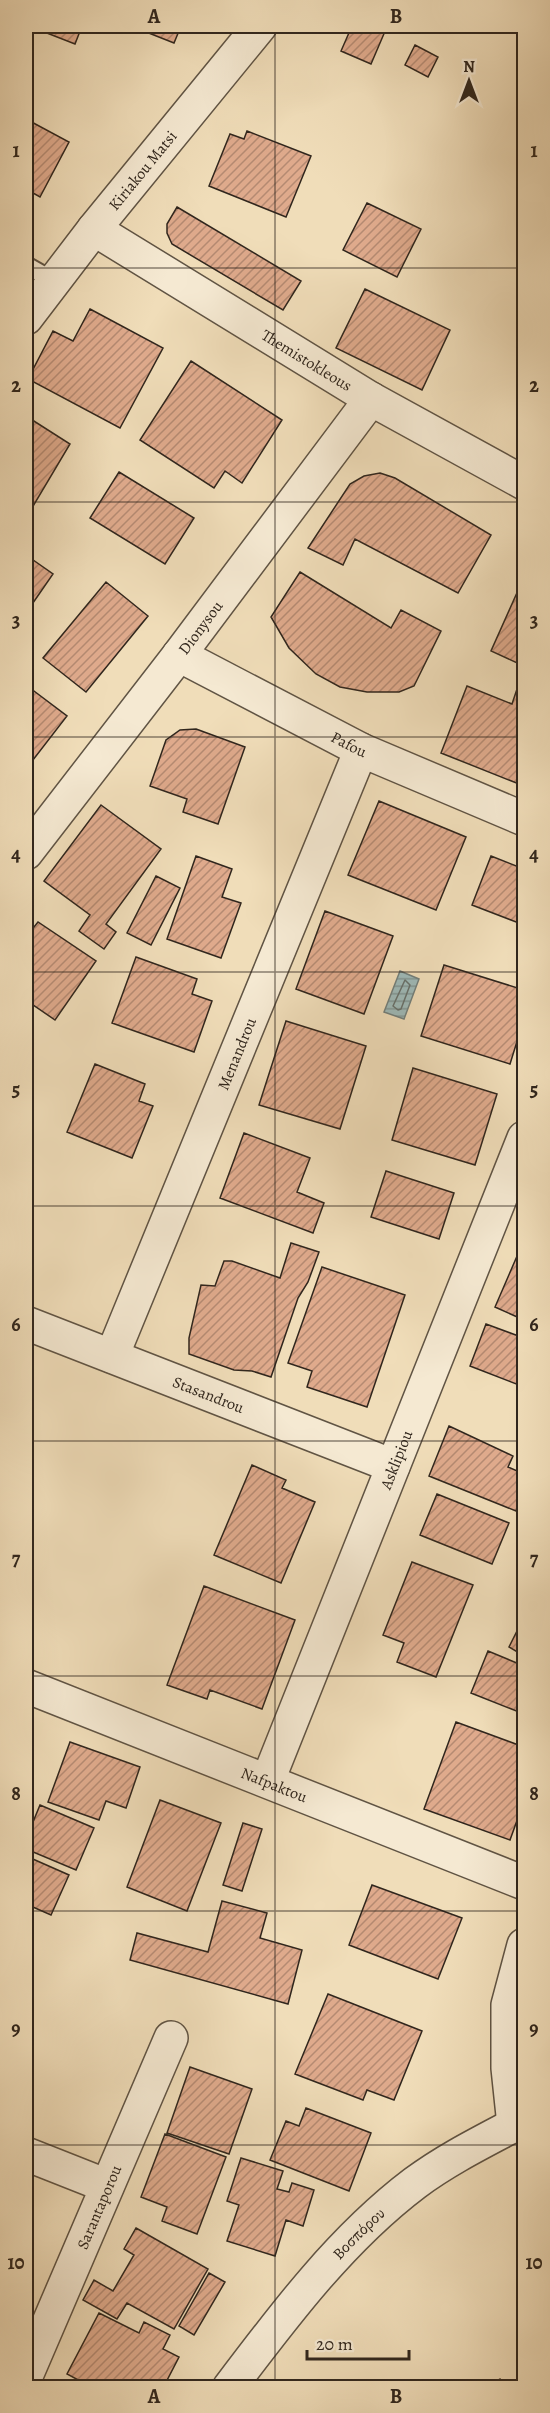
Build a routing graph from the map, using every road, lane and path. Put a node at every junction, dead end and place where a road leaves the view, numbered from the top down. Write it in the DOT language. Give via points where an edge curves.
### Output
graph roads {
  1 [pos="260,26"];
  2 [pos="94,229"];
  3 [pos="26,265"];
  4 [pos="54,281"];
  5 [pos="26,318"];
  6 [pos="371,399"];
  7 [pos="525,483"];
  8 [pos="179,655"];
  9 [pos="361,750"];
  10 [pos="525,819"];
  11 [pos="26,853"];
  12 [pos="525,1138"];
  13 [pos="26,1323"];
  14 [pos="112,1356"];
  15 [pos="393,1466"];
  16 [pos="26,1686"];
  17 [pos="267,1780"];
  18 [pos="525,1882"];
  19 [pos="525,1945"];
  20 [pos="171,2038"];
  21 [pos="519,2124"];
  22 [pos="26,2154"];
  23 [pos="107,2186"];
  24 [pos="26,2376"];
  25 [pos="228,2388"];
  1 -- 2 [label="street, Kiriakou Matsi"];
  2 -- 4 [label="street, Kiriakou Matsi"];
  2 -- 6 [label="street, Themistokleous"];
  3 -- 4 [label="lane"];
  4 -- 5 [label="street, Kiriakou Matsi"];
  6 -- 7 [label="street, Themistokleous"];
  6 -- 8 [label="street, Dionysou"];
  8 -- 9 [label="street, Pafou"];
  8 -- 11 [label="street, Dionysou"];
  9 -- 10 [label="street, Pafou"];
  9 -- 14 [label="street, Menandrou"];
  12 -- 15 [label="street, Asklipiou"];
  13 -- 14 [label="street, Stasandrou"];
  14 -- 15 [label="street, Stasandrou"];
  15 -- 17 [label="street, Asklipiou"];
  16 -- 17 [label="street, Nafpaktou"];
  17 -- 18 [label="street, Nafpaktou"];
  19 -- 21 [label="street" via="508,2005 508,2068"];
  20 -- 23 [label="street, Sarantaporou"];
  21 -- 25 [label="street, Βοσπόρου" via="416,2182 361,2229"];
  22 -- 23 [label="street"];
  23 -- 24 [label="street, Sarantaporou"];
}
